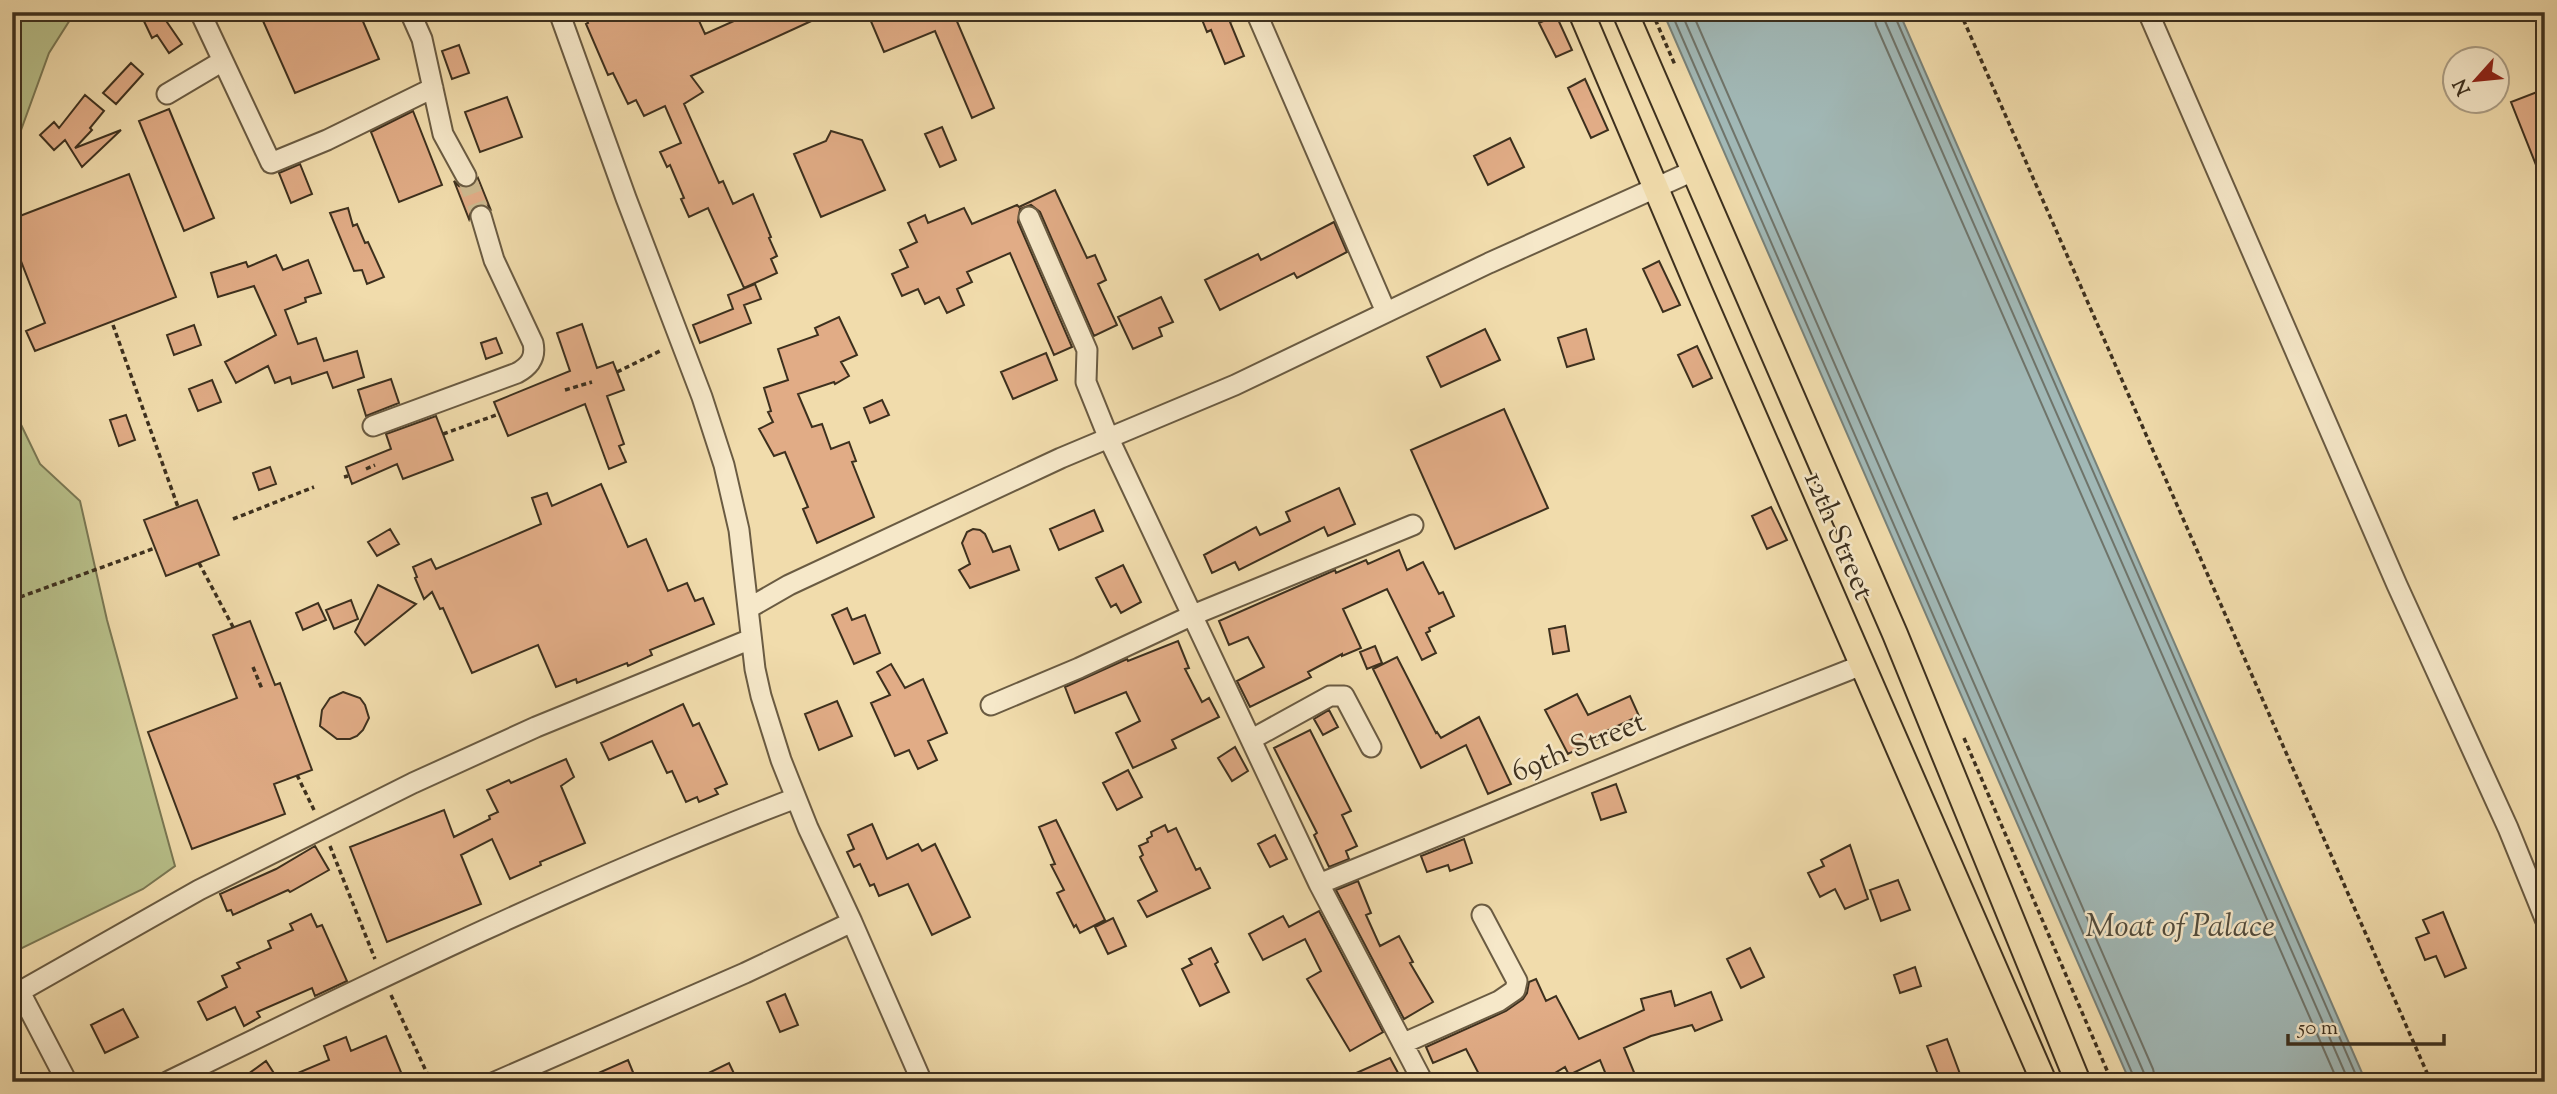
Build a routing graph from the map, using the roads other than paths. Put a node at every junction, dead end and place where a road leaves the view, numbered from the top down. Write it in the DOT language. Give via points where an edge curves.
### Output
graph roads {
  1 [pos="200,12"];
  2 [pos="410,12"];
  3 [pos="559,12"];
  4 [pos="1256,12"];
  5 [pos="1581,12"];
  6 [pos="1625,12"];
  7 [pos="2148,12"];
  8 [pos="222,62"];
  9 [pos="433,88"];
  10 [pos="167,94"];
  11 [pos="1693,171"];
  12 [pos="466,176"];
  13 [pos="1655,188"];
  14 [pos="481,216"];
  15 [pos="1029,217"];
  16 [pos="1386,313"];
  17 [pos="373,425"];
  18 [pos="1109,439"];
  19 [pos="1413,525"];
  20 [pos="749,608"];
  21 [pos="1193,615"];
  22 [pos="751,639"];
  23 [pos="1862,665"];
  24 [pos="991,705"];
  25 [pos="1252,740"];
  26 [pos="1371,747"];
  27 [pos="796,798"];
  28 [pos="1319,884"];
  29 [pos="2543,910"];
  30 [pos="1482,915"];
  31 [pos="852,922"];
  32 [pos="16,994"];
  33 [pos="1404,1043"];
  34 [pos="67,1082"];
  35 [pos="167,1082"];
  36 [pos="495,1082"];
  37 [pos="922,1082"];
  38 [pos="1423,1082"];
  39 [pos="2044,1082"];
  40 [pos="2078,1082"];
  1 -- 8 [label="street"];
  2 -- 9 [label="street" via="422,39"];
  3 -- 20 [label="street" via="724,465 739,530"];
  4 -- 16 [label="street"];
  5 -- 13 [label="main road, 12th Street"];
  6 -- 11 [label="main road, 12th Street"];
  7 -- 29 [label="street"];
  8 -- 9 [label="street" via="271,163"];
  8 -- 10 [label="street"];
  9 -- 12 [label="street" via="443,134"];
  11 -- 13 [label="street"];
  11 -- 40 [label="main road, 12th Street" via="1895,634"];
  13 -- 16 [label="street"];
  13 -- 23 [label="main road, 12th Street"];
  14 -- 17 [label="street" via="494,260 533,343 531,363 517,373"];
  15 -- 18 [label="street" via="1087,350 1086,382"];
  16 -- 18 [label="street"];
  18 -- 20 [label="street" via="823,569"];
  18 -- 21 [label="street"];
  19 -- 21 [label="street"];
  20 -- 22 [label="street"];
  21 -- 24 [label="street"];
  21 -- 25 [label="street"];
  22 -- 27 [label="street" via="761,696"];
  22 -- 32 [label="street" via="413,783 187,897"];
  23 -- 28 [label="street, 69th Street"];
  23 -- 39 [label="main road, 12th Street"];
  25 -- 26 [label="street" via="1337,694 1350,703"];
  25 -- 28 [label="street"];
  27 -- 31 [label="street"];
  27 -- 35 [label="street" via="570,890"];
  28 -- 33 [label="street"];
  30 -- 33 [label="street" via="1517,981 1515,990"];
  31 -- 36 [label="street"];
  31 -- 37 [label="street"];
  32 -- 34 [label="street"];
  33 -- 38 [label="street"];
}
